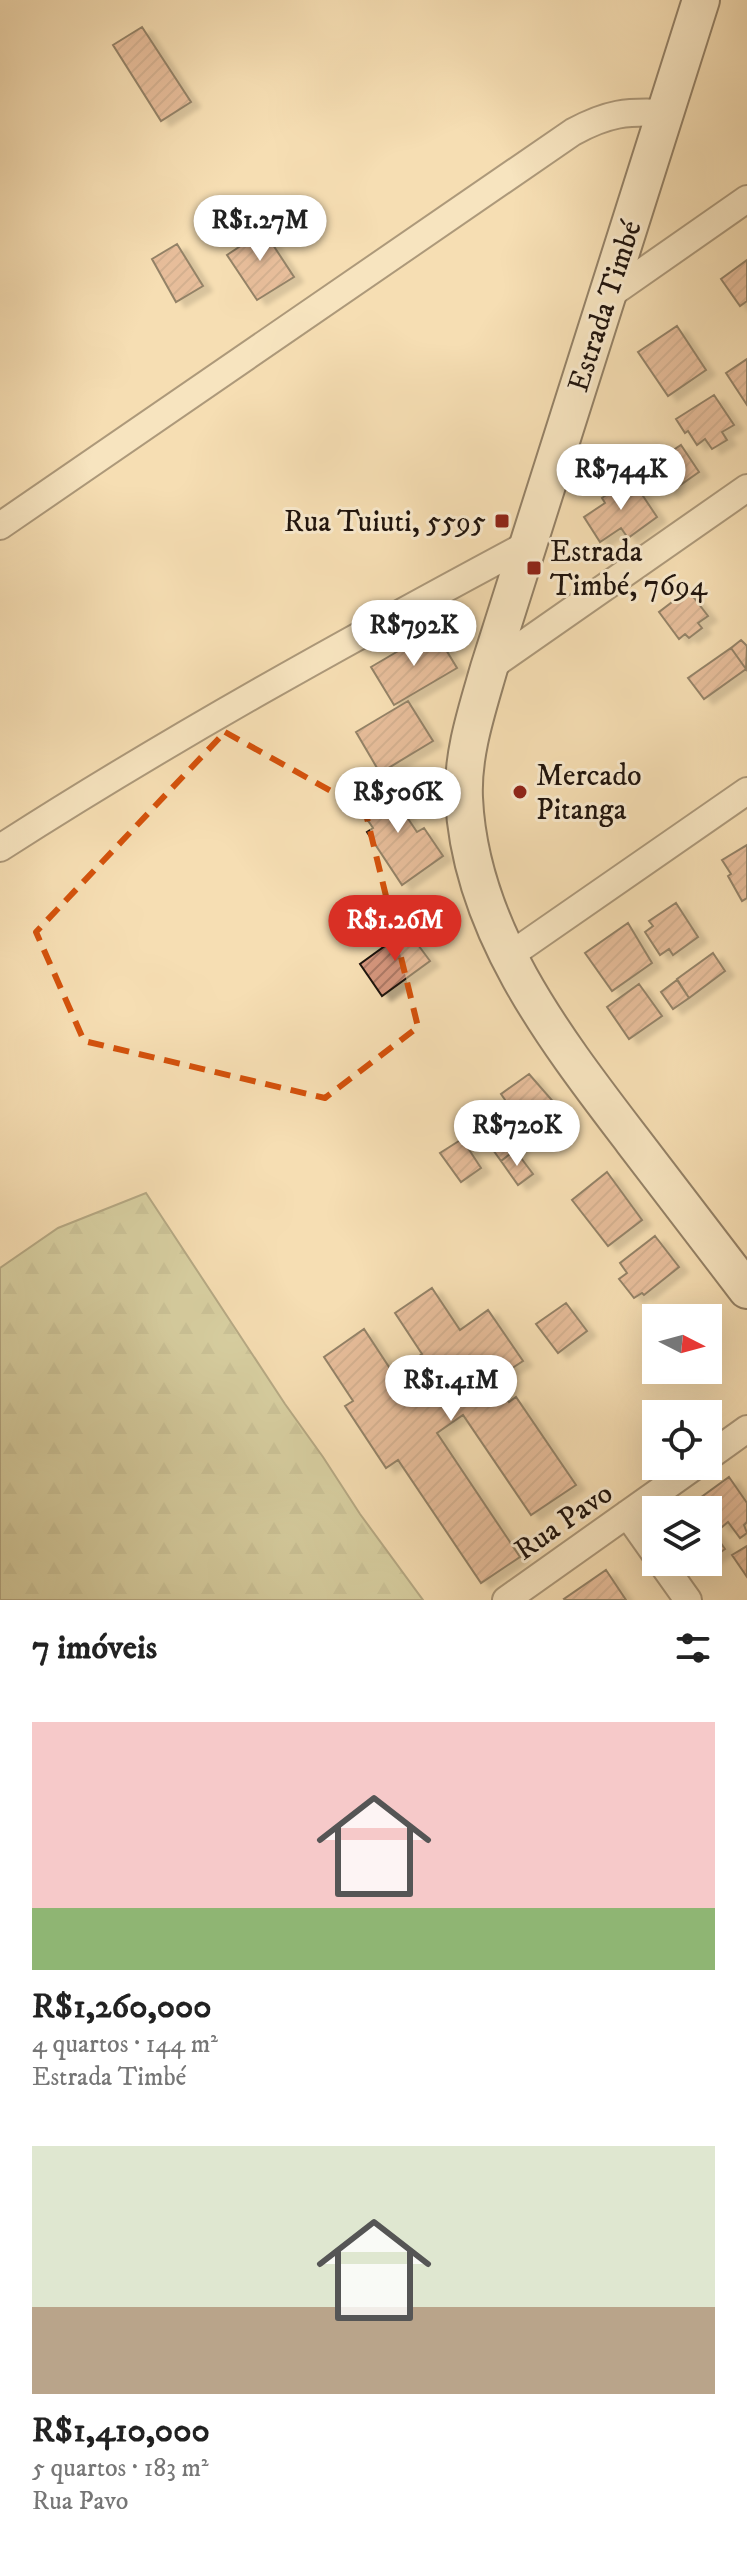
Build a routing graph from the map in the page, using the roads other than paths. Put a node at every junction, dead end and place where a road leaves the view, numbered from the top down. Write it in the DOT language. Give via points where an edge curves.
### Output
graph roads {
  1 [pos="701,0"];
  2 [pos="665,113"];
  3 [pos="747,199"];
  4 [pos="608,296"];
  5 [pos="747,488"];
  6 [pos="0,526"];
  7 [pos="528,544"];
  8 [pos="489,668"];
  9 [pos="747,791"];
  10 [pos="0,848"];
  11 [pos="509,956"];
  12 [pos="747,1290"];
  13 [pos="747,1429"];
  14 [pos="722,1447"];
  15 [pos="675,1480"];
  16 [pos="627,1514"];
  17 [pos="642,1535"];
  18 [pos="671,1576"];
  19 [pos="506,1600"];
  20 [pos="688,1600"];
  1 -- 2 [label="street, Estrada Timbé"];
  2 -- 4 [label="street, Estrada Timbé"];
  2 -- 6 [label="street" via="629,111 601,117 573,132"];
  3 -- 4 [label="street"];
  4 -- 7 [label="street, Estrada Timbé"];
  5 -- 8 [label="street"];
  7 -- 8 [label="street, Estrada Timbé"];
  7 -- 10 [label="street" via="318,656"];
  8 -- 11 [label="street, Estrada Timbé" via="471,730 464,795 471,854"];
  9 -- 11 [label="street"];
  11 -- 12 [label="street, Estrada Timbé" via="565,1053"];
  13 -- 14 [label="street"];
  15 -- 16 [label="street, Rua Pavo"];
  16 -- 17 [label="street"];
  16 -- 19 [label="street, Rua Pavo"];
  18 -- 20 [label="street"];
}
